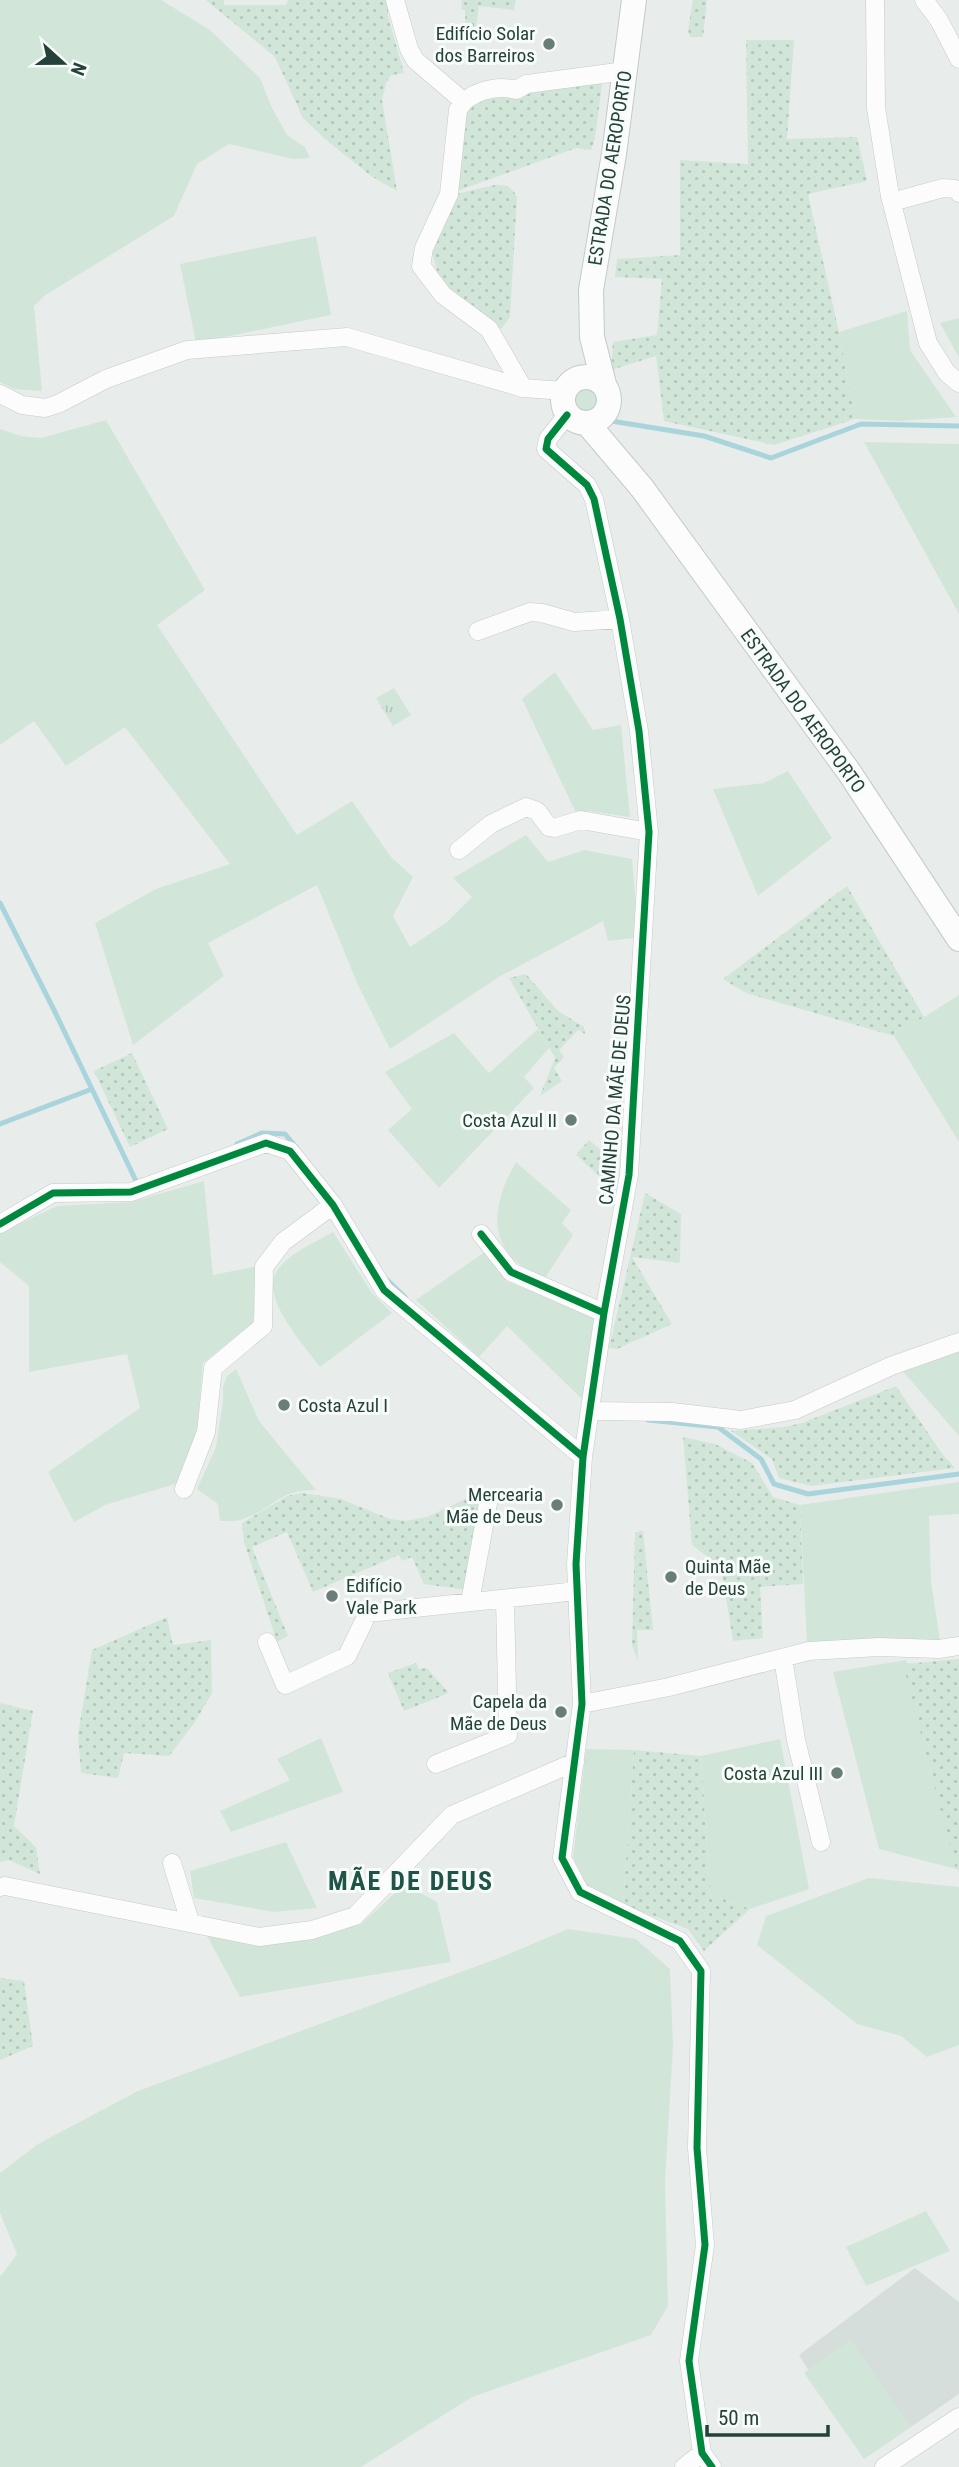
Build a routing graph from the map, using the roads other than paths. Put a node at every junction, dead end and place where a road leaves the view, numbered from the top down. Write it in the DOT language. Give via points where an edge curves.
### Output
graph roads {
  1 [pos="395,0"];
  2 [pos="634,0"];
  3 [pos="875,0"];
  4 [pos="924,0"];
  5 [pos="959,59"];
  6 [pos="625,71"];
  7 [pos="463,101"];
  8 [pos="959,193"];
  9 [pos="892,202"];
  10 [pos="592,337"];
  11 [pos="959,383"];
  12 [pos="523,388"];
  13 [pos="0,394"];
  14 [pos="581,404"];
  15 [pos="620,618"];
  16 [pos="478,631"];
  17 [pos="649,832"];
  18 [pos="459,850"];
  19 [pos="959,939"];
  20 [pos="332,1205"];
  21 [pos="0,1224"];
  22 [pos="481,1234"];
  23 [pos="604,1313"];
  24 [pos="959,1342"];
  25 [pos="592,1410"];
  26 [pos="583,1457"];
  27 [pos="184,1489"];
  28 [pos="489,1498"];
  29 [pos="577,1591"];
  30 [pos="505,1599"];
  31 [pos="470,1602"];
  32 [pos="267,1642"];
  33 [pos="959,1646"];
  34 [pos="783,1658"];
  35 [pos="582,1704"];
  36 [pos="575,1762"];
  37 [pos="436,1764"];
  38 [pos="821,1842"];
  39 [pos="172,1863"];
  40 [pos="0,1887"];
  41 [pos="190,1922"];
  42 [pos="959,2417"];
  43 [pos="707,2460"];
  44 [pos="684,2467"];
  45 [pos="884,2467"];
  1 -- 7 [label="street" via="415,60"];
  2 -- 6 [label="main road, ESTRADA DO AEROPORTO"];
  3 -- 9 [label="street" via="876,108"];
  4 -- 5 [label="street"];
  6 -- 7 [label="street" via="527,83 516,90 479,92"];
  6 -- 10 [label="main road, ESTRADA DO AEROPORTO" via="591,290"];
  7 -- 12 [label="street" via="458,110 449,194 424,248 421,266 443,295 489,329"];
  8 -- 9 [label="street" via="943,188"];
  9 -- 11 [label="street" via="929,343 947,373"];
  10 -- 14 [label="main road, ESTRADA DO AEROPORTO"];
  10 -- 14 [label="main road, ESTRADA DO AEROPORTO" via="610,396 608,409"];
  12 -- 13 [label="street" via="346,337 187,350 106,379 44,408 22,405"];
  12 -- 14 [label="street"];
  14 -- 15 [label="street, CAMINHO DA MÃE DE DEUS" via="548,439 546,449 587,485 594,499"];
  14 -- 19 [label="main road, ESTRADA DO AEROPORTO" via="849,772"];
  15 -- 16 [label="street" via="574,622 530,612"];
  15 -- 17 [label="street, CAMINHO DA MÃE DE DEUS" via="639,731"];
  17 -- 18 [label="street" via="581,820 549,827 537,811 526,807 491,824"];
  17 -- 23 [label="street, CAMINHO DA MÃE DE DEUS" via="629,1175"];
  20 -- 21 [label="street" via="290,1151 266,1143 131,1192 53,1193"];
  20 -- 26 [label="street" via="384,1290"];
  20 -- 27 [label="street" via="283,1242 264,1267 263,1326 213,1368 206,1432"];
  22 -- 23 [label="street" via="511,1272"];
  23 -- 25 [label="street, CAMINHO DA MÃE DE DEUS"];
  24 -- 25 [label="street" via="891,1366 795,1410 741,1420"];
  25 -- 26 [label="street, CAMINHO DA MÃE DE DEUS"];
  26 -- 29 [label="street, CAMINHO DA MÃE DE DEUS"];
  28 -- 31 [label="street"];
  29 -- 30 [label="street"];
  29 -- 35 [label="street, CAMINHO DA MÃE DE DEUS"];
  30 -- 31 [label="street"];
  30 -- 37 [label="street" via="508,1735"];
  31 -- 32 [label="street" via="368,1613 347,1656 285,1685"];
  33 -- 34 [label="street" via="809,1651"];
  34 -- 35 [label="street"];
  34 -- 38 [label="street" via="796,1740"];
  35 -- 36 [label="street, CAMINHO DA MÃE DE DEUS"];
  36 -- 41 [label="street" via="452,1815 355,1916 312,1930 259,1937"];
  36 -- 43 [label="street, CAMINHO DA MÃE DE DEUS" via="562,1858 580,1892 680,1941 701,1971 697,2148 705,2245 689,2361"];
  39 -- 41 [label="street"];
  40 -- 41 [label="street"];
  42 -- 45 [label="street"];
  43 -- 44 [label="street"];
}
